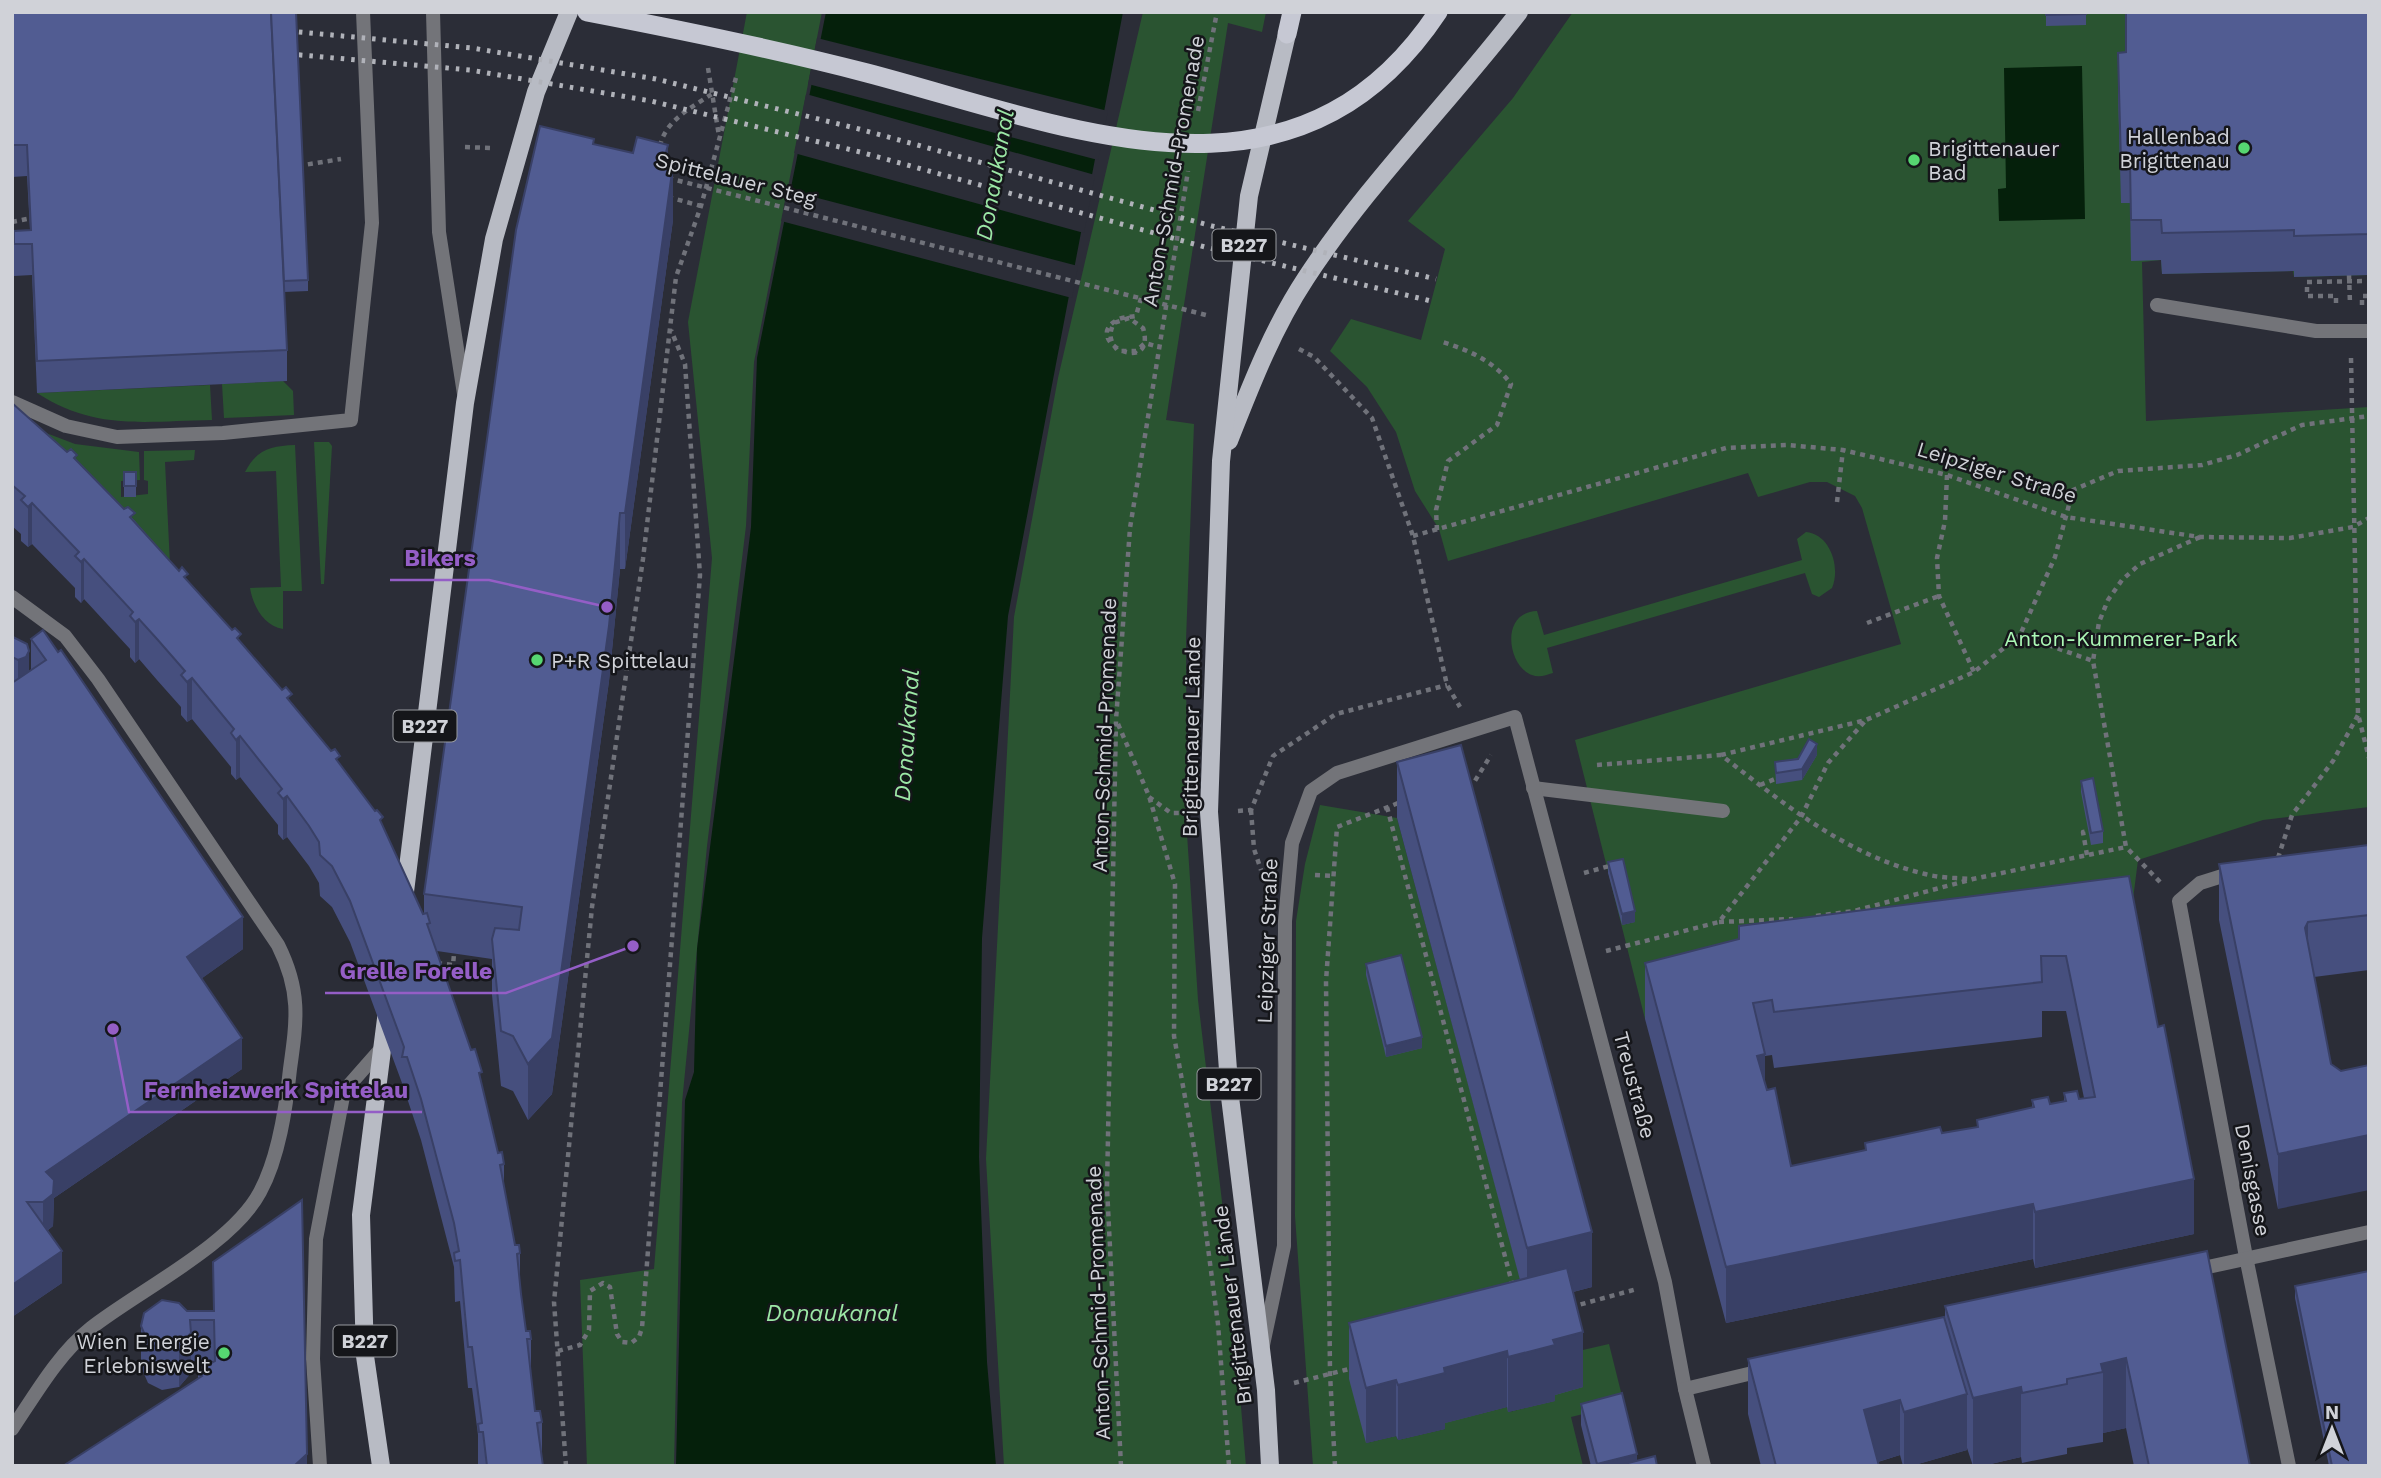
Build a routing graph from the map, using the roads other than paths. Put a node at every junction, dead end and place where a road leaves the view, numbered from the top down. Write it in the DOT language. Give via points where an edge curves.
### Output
graph roads {
  1 [pos="363,12"];
  2 [pos="433,12"];
  3 [pos="569,12"];
  4 [pos="587,12"];
  5 [pos="1292,12"];
  6 [pos="1438,12"];
  7 [pos="1519,12"];
  8 [pos="1287,34"];
  9 [pos="2157,306"];
  10 [pos="2369,331"];
  11 [pos="12,402"];
  12 [pos="465,403"];
  13 [pos="1221,461"];
  14 [pos="12,597"];
  15 [pos="1515,717"];
  16 [pos="1533,788"];
  17 [pos="1723,811"];
  18 [pos="2278,858"];
  19 [pos="401,922"];
  20 [pos="389,998"];
  21 [pos="381,1049"];
  22 [pos="2369,1233"];
  23 [pos="2246,1257"];
  24 [pos="2179,1273"];
  25 [pos="1262,1354"];
  26 [pos="1778,1367"];
  27 [pos="1685,1389"];
  28 [pos="12,1429"];
  29 [pos="320,1466"];
  30 [pos="381,1466"];
  31 [pos="1270,1466"];
  32 [pos="1704,1466"];
  33 [pos="2289,1466"];
  1 -- 11 [label="street" via="372,223 351,420 223,433 117,437 66,426"];
  2 -- 12 [label="street" via="439,232"];
  3 -- 12 [label="main road, B227" via="536,92 494,239"];
  4 -- 6 [label="highway" via="779,51 1068,128 1147,142 1216,146 1269,137 1316,120 1362,94 1396,65"];
  5 -- 8 [label="highway, Brigittenauer Lände / B227"];
  7 -- 13 [label="main road" via="1354,210 1304,279 1263,357"];
  8 -- 13 [label="main road, Brigittenauer Lände / B227" via="1249,196"];
  9 -- 10 [label="street" via="2316,331"];
  12 -- 19 [label="main road, B227"];
  13 -- 25 [label="main road, Brigittenauer Lände / B227" via="1209,813 1230,1097"];
  14 -- 28 [label="street" via="65,636 99,679 278,945 292,972 298,1008 288,1089 260,1194 237,1222 89,1329 62,1357"];
  15 -- 16 [label="street, Treustraße"];
  15 -- 25 [label="street, Leipziger Straße" via="1337,773 1311,791 1292,843 1285,921 1284,1246"];
  16 -- 17 [label="street"];
  16 -- 27 [label="street, Treustraße" via="1665,1282"];
  18 -- 23 [label="street, Denisgasse" via="2200,883 2179,901"];
  20 -- 21 [label="main road, B227"];
  21 -- 29 [label="street" via="344,1091 316,1239 313,1359"];
  21 -- 30 [label="main road, B227" via="361,1215 366,1356"];
  22 -- 23 [label="street"];
  23 -- 24 [label="street"];
  23 -- 33 [label="street, Denisgasse"];
  25 -- 31 [label="main road, Brigittenauer Lände / B227"];
  26 -- 27 [label="street"];
  27 -- 32 [label="street, Treustraße"];
}
